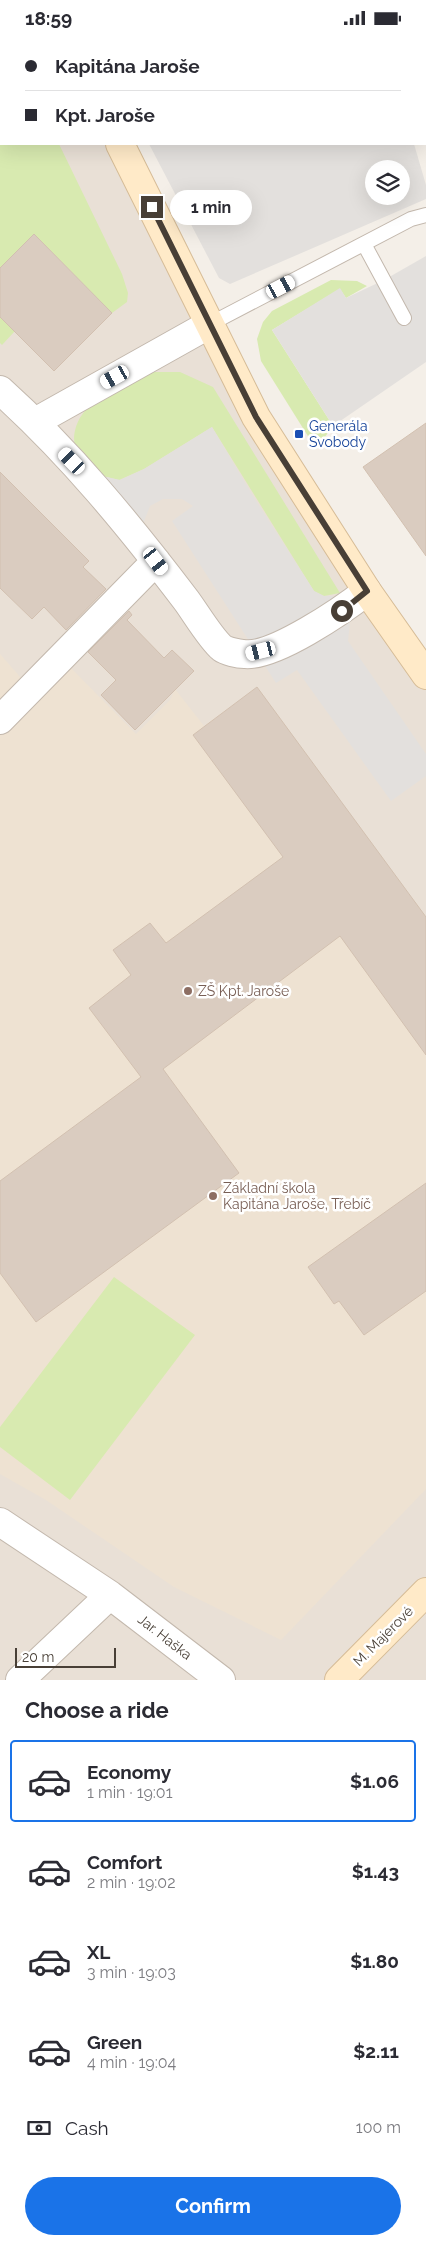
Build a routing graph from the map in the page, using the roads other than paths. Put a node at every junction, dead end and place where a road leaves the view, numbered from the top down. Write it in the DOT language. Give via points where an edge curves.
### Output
graph roads {
  1 [pos="120,145"];
  2 [pos="426,215"];
  3 [pos="364,244"];
  4 [pos="404,318"];
  5 [pos="210,324"];
  6 [pos="0,390"];
  7 [pos="35,422"];
  8 [pos="156,561"];
  9 [pos="367,591"];
  10 [pos="426,675"];
  11 [pos="0,720"];
  12 [pos="0,1522"];
  13 [pos="426,1592"];
  14 [pos="110,1595"];
  15 [pos="20,1680"];
  16 [pos="221,1680"];
  17 [pos="339,1680"];
  1 -- 5 [label="street"];
  2 -- 3 [label="lane"];
  3 -- 4 [label="lane"];
  3 -- 5 [label="lane"];
  5 -- 7 [label="street"];
  5 -- 9 [label="street" via="256,417"];
  6 -- 7 [label="street"];
  7 -- 8 [label="street" via="84,473"];
  8 -- 9 [label="street" via="223,649 245,655 276,647 342,611"];
  8 -- 11 [label="street"];
  9 -- 10 [label="street"];
  12 -- 14 [label="street, Jar. Haška"];
  13 -- 17 [label="street, M. Majerové"];
  14 -- 15 [label="street"];
  14 -- 16 [label="street, Jar. Haška"];
}
